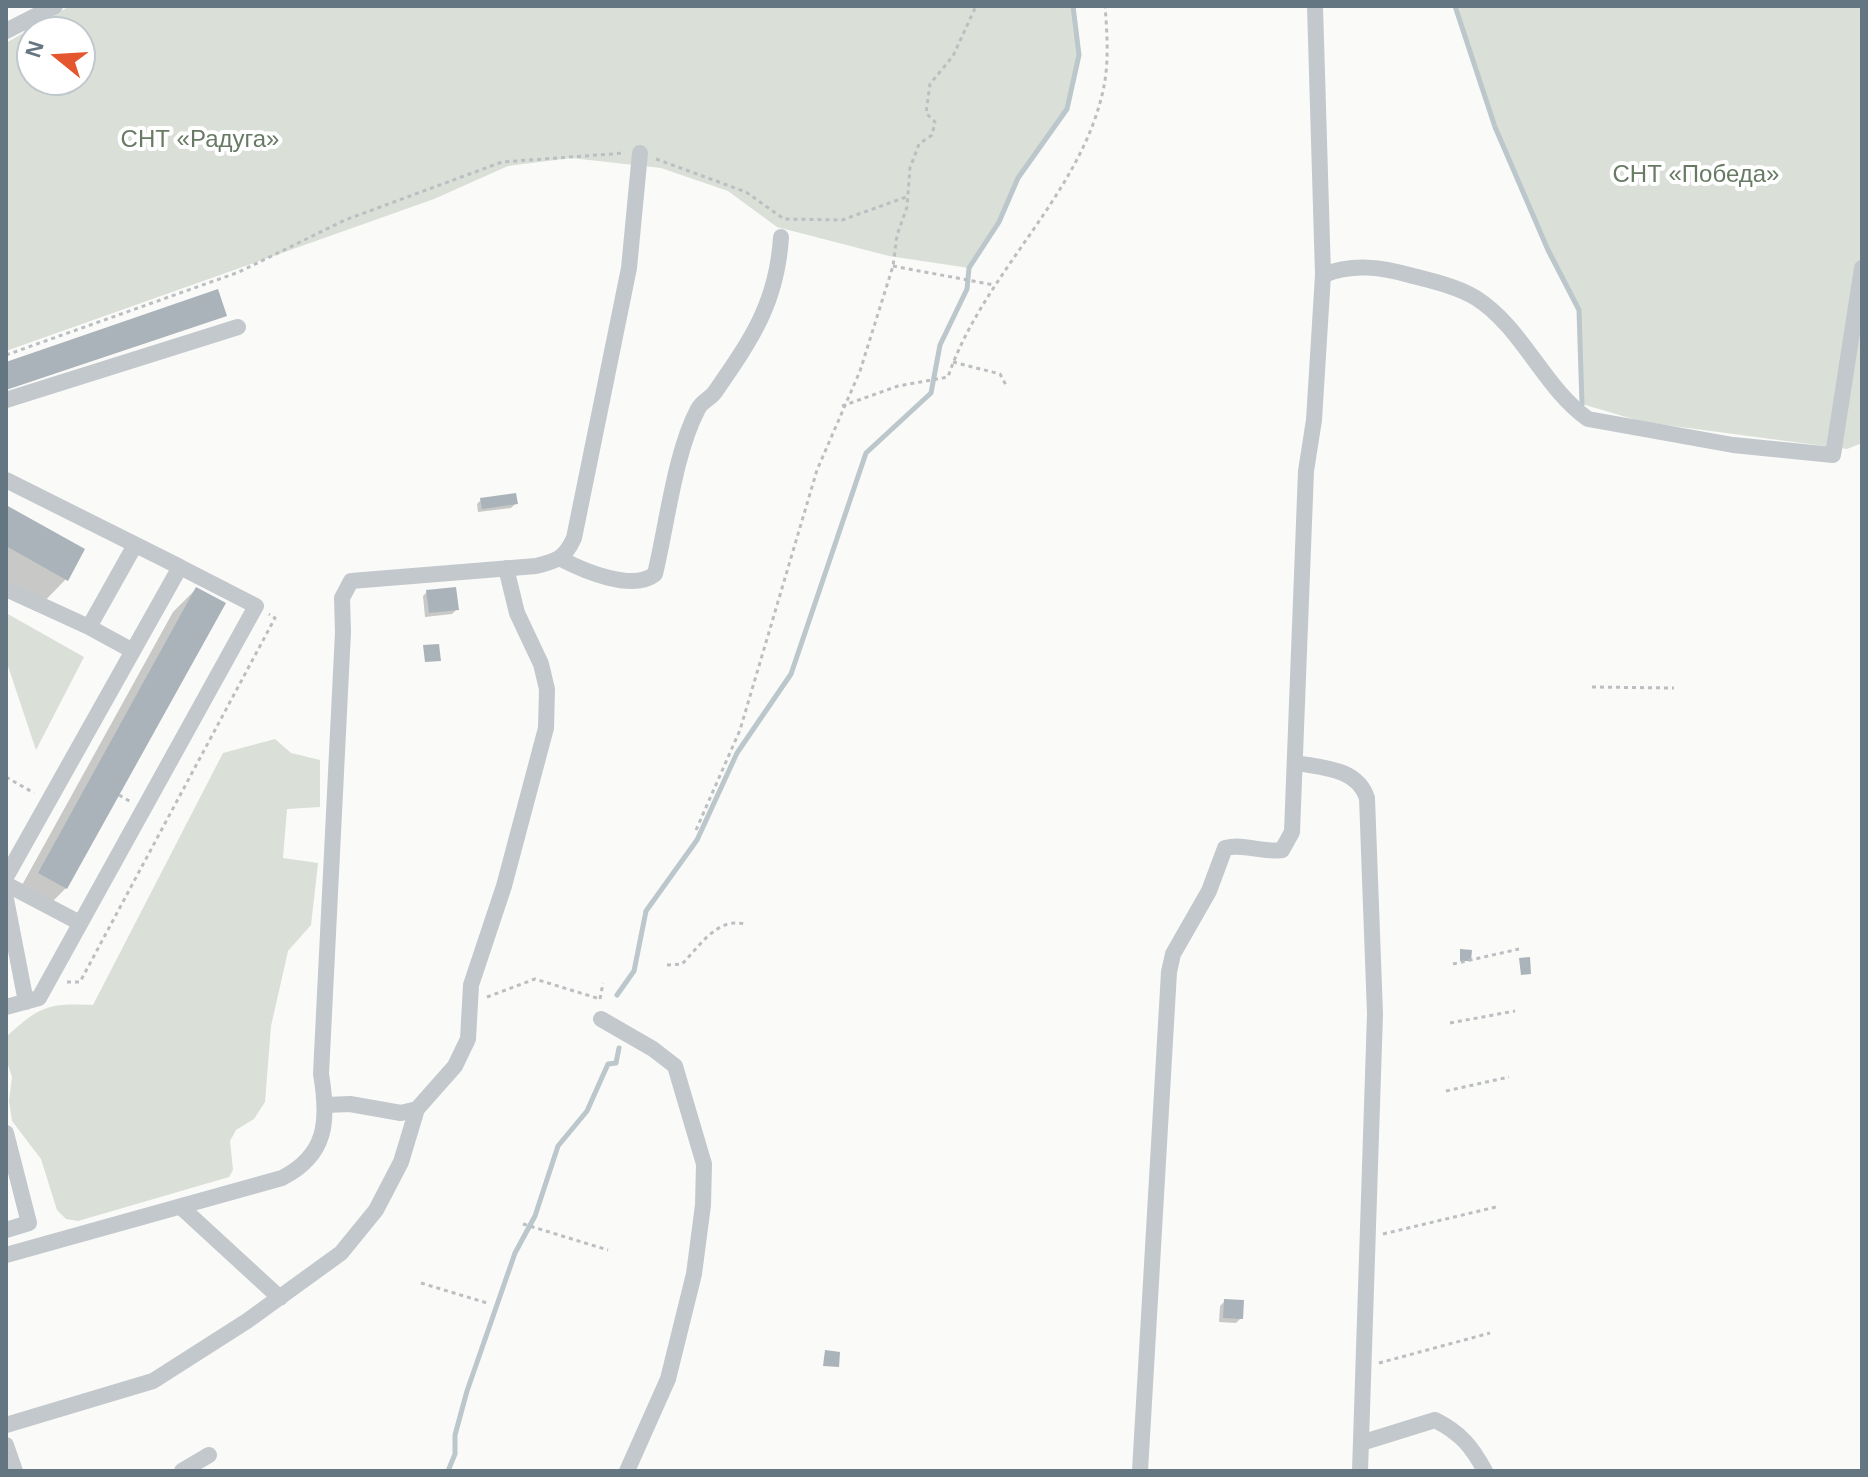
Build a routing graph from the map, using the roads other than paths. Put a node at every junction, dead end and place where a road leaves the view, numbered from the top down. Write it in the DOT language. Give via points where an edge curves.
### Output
graph roads {
  1 [pos="55,6"];
  2 [pos="1315,6"];
  3 [pos="6,31"];
  4 [pos="640,153"];
  5 [pos="781,237"];
  6 [pos="1862,268"];
  7 [pos="1323,275"];
  8 [pos="238,327"];
  9 [pos="6,400"];
  10 [pos="6,480"];
  11 [pos="135,545"];
  12 [pos="561,559"];
  13 [pos="180,567"];
  14 [pos="506,568"];
  15 [pos="6,589"];
  16 [pos="89,627"];
  17 [pos="133,651"];
  18 [pos="1297,763"];
  19 [pos="6,877"];
  20 [pos="6,884"];
  21 [pos="6,899"];
  22 [pos="80,923"];
  23 [pos="26,1002"];
  24 [pos="6,1007"];
  25 [pos="601,1019"];
  26 [pos="326,1105"];
  27 [pos="417,1109"];
  28 [pos="6,1133"];
  29 [pos="181,1207"];
  30 [pos="6,1230"];
  31 [pos="6,1255"];
  32 [pos="280,1298"];
  33 [pos="6,1425"];
  34 [pos="1361,1443"];
  35 [pos="6,1445"];
  36 [pos="209,1455"];
  37 [pos="15,1471"];
  38 [pos="182,1471"];
  39 [pos="627,1471"];
  40 [pos="1140,1471"];
  41 [pos="1360,1471"];
  42 [pos="1485,1471"];
  1 -- 3 [label="lane"];
  2 -- 7 [label="lane"];
  4 -- 12 [label="lane" via="629,268 574,538"];
  5 -- 12 [label="lane" via="760,325 713,395 700,405 682,445 655,574 640,582 597,574"];
  6 -- 7 [label="lane" via="1833,455 1733,445 1588,419 1569,405 1501,319 1475,297 1385,268 1347,268"];
  7 -- 18 [label="lane" via="1306,471"];
  8 -- 9 [label="lane"];
  10 -- 11 [label="lane"];
  11 -- 13 [label="lane"];
  11 -- 16 [label="lane"];
  12 -- 14 [label="lane"];
  13 -- 17 [label="lane"];
  13 -- 22 [label="lane" via="256,606"];
  14 -- 26 [label="lane" via="351,581 342,598 321,1074"];
  14 -- 27 [label="lane" via="517,613 544,676 546,728 471,985 468,1039 455,1066"];
  15 -- 16 [label="lane"];
  16 -- 17 [label="lane"];
  17 -- 19 [label="lane"];
  18 -- 34 [label="lane" via="1355,778 1367,798 1375,1014"];
  18 -- 40 [label="lane" via="1288,845 1271,852 1238,845 1225,848 1169,972"];
  20 -- 22 [label="lane"];
  21 -- 23 [label="lane"];
  22 -- 23 [label="lane" via="39,998"];
  23 -- 24 [label="lane"];
  25 -- 39 [label="lane" via="675,1066 704,1164 694,1274 672,1364"];
  26 -- 27 [label="lane" via="401,1113"];
  26 -- 29 [label="lane" via="320,1142 300,1168"];
  27 -- 32 [label="lane" via="401,1162 376,1210 341,1253"];
  28 -- 30 [label="lane" via="29,1223"];
  29 -- 31 [label="lane"];
  29 -- 32 [label="lane"];
  32 -- 33 [label="lane" via="153,1381"];
  34 -- 41 [label="lane"];
  34 -- 42 [label="lane" via="1435,1420 1457,1431"];
  35 -- 37 [label="lane"];
  36 -- 38 [label="lane"];
}
